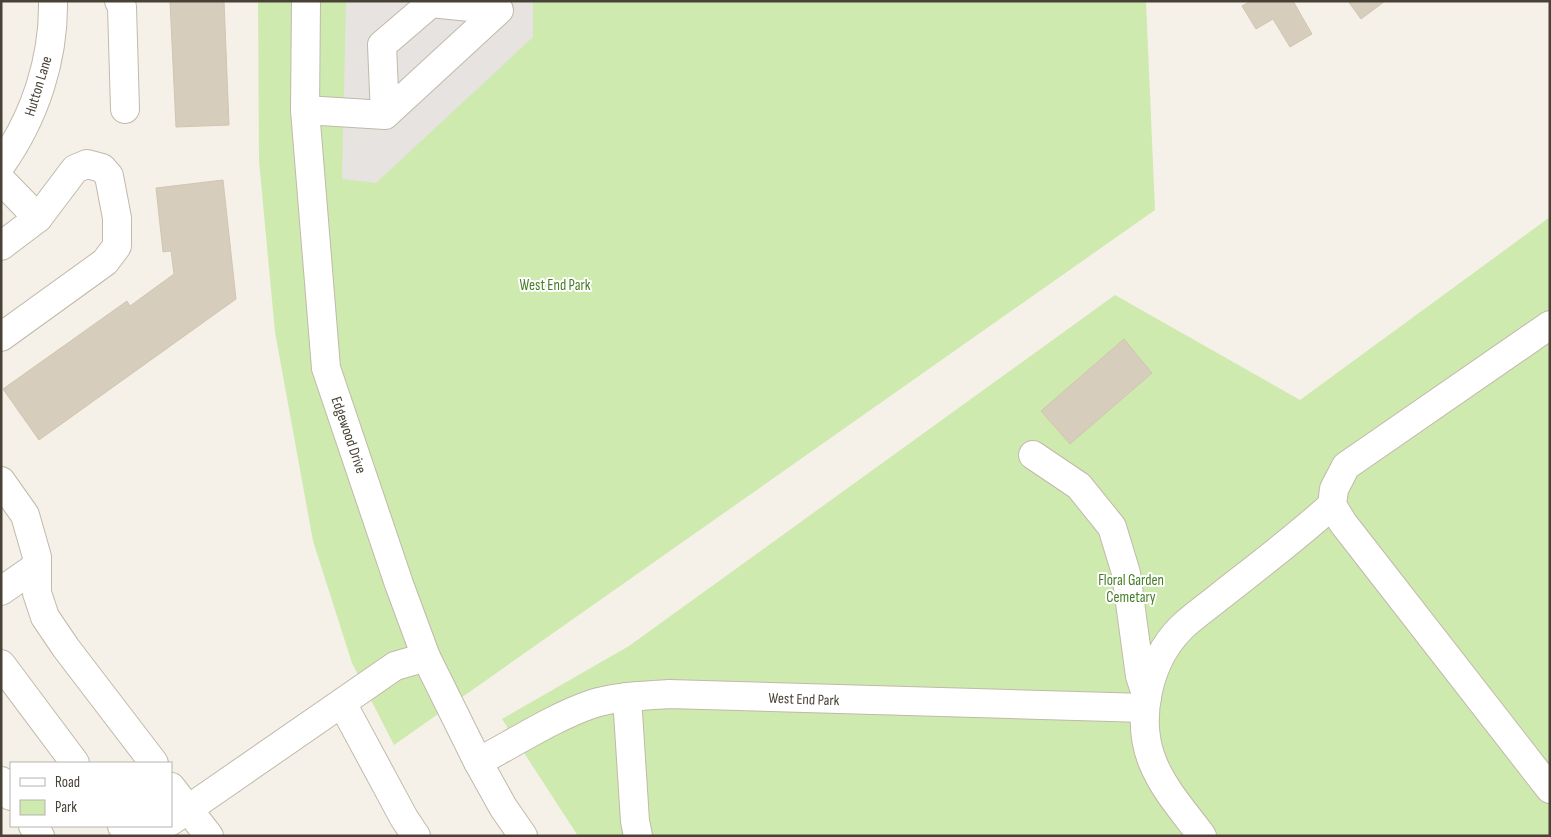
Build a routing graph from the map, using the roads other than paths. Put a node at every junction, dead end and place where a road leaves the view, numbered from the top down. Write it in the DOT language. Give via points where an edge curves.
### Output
graph roads {
  1 [pos="53,1"];
  2 [pos="119,1"];
  3 [pos="306,1"];
  4 [pos="126,108"];
  5 [pos="305,110"];
  6 [pos="385,115"];
  7 [pos="1,165"];
  8 [pos="1,180"];
  9 [pos="38,218"];
  10 [pos="1,246"];
  11 [pos="1550,325"];
  12 [pos="1,337"];
  13 [pos="1033,455"];
  14 [pos="1,481"];
  15 [pos="1332,506"];
  16 [pos="37,566"];
  17 [pos="1,592"];
  18 [pos="426,657"];
  19 [pos="1,664"];
  20 [pos="627,697"];
  21 [pos="1146,702"];
  22 [pos="342,703"];
  23 [pos="75,762"];
  24 [pos="153,762"];
  25 [pos="478,762"];
  26 [pos="1,781"];
  27 [pos="1550,789"];
  28 [pos="172,790"];
  29 [pos="10,794"];
  30 [pos="180,815"];
  31 [pos="163,827"];
  32 [pos="150,836"];
  33 [pos="209,836"];
  34 [pos="416,836"];
  35 [pos="523,836"];
  36 [pos="638,836"];
  37 [pos="1202,836"];
  1 -- 7 [label="street, Hutton Lane" via="53,27 34,106"];
  2 -- 4 [label="street" via="122,7"];
  3 -- 5 [label="street, Edgewood Drive"];
  5 -- 6 [label="street"];
  5 -- 18 [label="street, Edgewood Drive" via="326,368"];
  6 -- 6 [label="street" via="382,45 431,3 499,10"];
  8 -- 9 [label="street"];
  9 -- 10 [label="street"];
  9 -- 12 [label="street" via="75,169 87,164 102,168 109,176 117,218 117,246 105,262"];
  11 -- 15 [label="street" via="1346,466 1334,489"];
  13 -- 21 [label="street" via="1079,486 1112,527 1126,573"];
  14 -- 16 [label="street" via="26,515"];
  15 -- 21 [label="street" via="1180,628 1152,677"];
  15 -- 27 [label="street"];
  16 -- 17 [label="street"];
  16 -- 24 [label="street" via="37,593 45,617"];
  18 -- 22 [label="street" via="395,666"];
  18 -- 25 [label="street, Edgewood Drive"];
  19 -- 23 [label="street"];
  20 -- 21 [label="street, West End Park" via="669,694"];
  20 -- 25 [label="street, West End Park" via="592,704"];
  20 -- 36 [label="street"];
  21 -- 37 [label="street" via="1146,738 1153,762 1166,788"];
  22 -- 30 [label="street"];
  22 -- 34 [label="street"];
  25 -- 35 [label="street, Edgewood Drive" via="502,807"];
  26 -- 29 [label="street"];
  28 -- 30 [label="street"];
  30 -- 33 [label="street"];
  31 -- 32 [label="street"];
}
